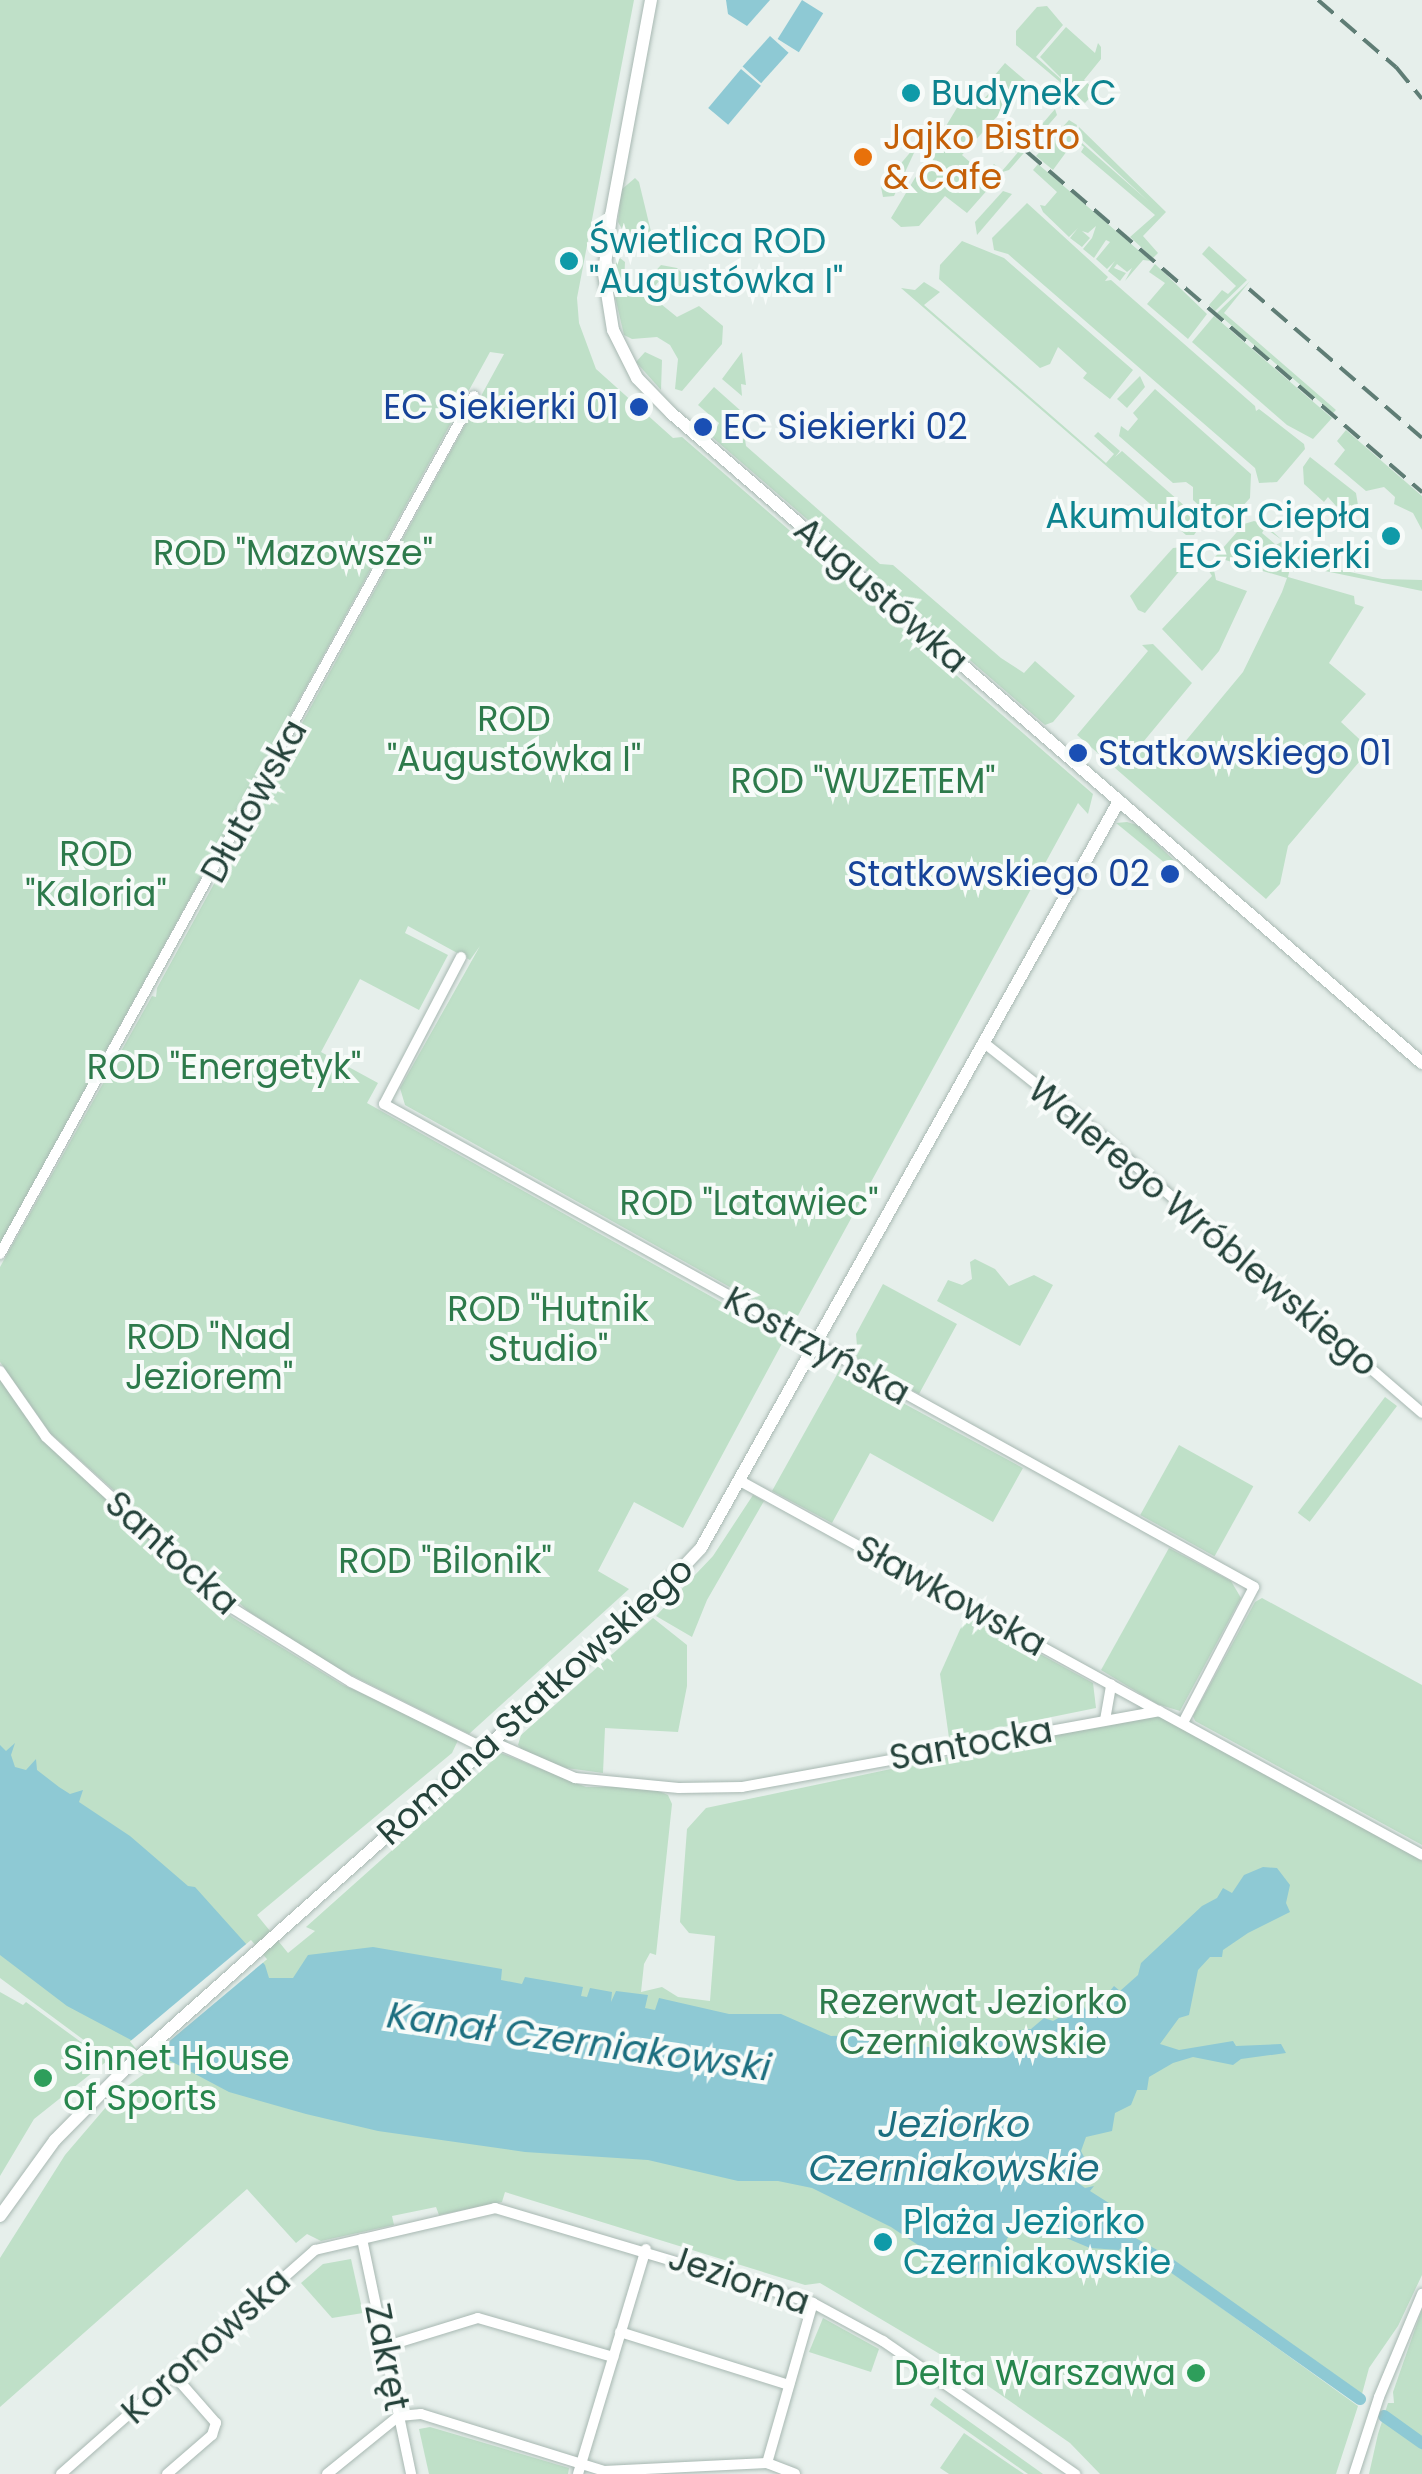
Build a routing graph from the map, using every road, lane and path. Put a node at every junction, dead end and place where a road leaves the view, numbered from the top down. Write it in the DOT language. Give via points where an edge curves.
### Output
graph roads {
  1 [pos="652,0"];
  2 [pos="474,396"];
  3 [pos="1119,801"];
  4 [pos="461,958"];
  5 [pos="984,1042"];
  6 [pos="1422,1063"];
  7 [pos="0,1254"];
  8 [pos="816,1346"];
  9 [pos="0,1371"];
  10 [pos="1422,1413"];
  11 [pos="742,1482"];
  12 [pos="1111,1685"];
  13 [pos="1159,1711"];
  14 [pos="1105,1720"];
  15 [pos="1183,1724"];
  16 [pos="489,1745"];
  17 [pos="1422,1854"];
  18 [pos="0,2216"];
  19 [pos="362,2239"];
  20 [pos="646,2249"];
  21 [pos="1422,2294"];
  22 [pos="813,2302"];
  23 [pos="620,2332"];
  24 [pos="386,2346"];
  25 [pos="612,2358"];
  26 [pos="173,2374"];
  27 [pos="789,2384"];
  28 [pos="399,2416"];
  29 [pos="766,2463"];
  30 [pos="580,2468"];
  31 [pos="695,2471"];
  32 [pos="68,2472"];
  33 [pos="639,2473"];
  34 [pos="167,2474"];
  35 [pos="327,2474"];
  36 [pos="411,2474"];
  37 [pos="795,2474"];
  38 [pos="1075,2474"];
  39 [pos="1354,2474"];
  1 -- 3 [label="street, Augustówka" via="606,247 608,310 627,364 670,414"];
  2 -- 7 [label="street, Dłutowska"];
  3 -- 5 [label="street, Romana Statkowskiego"];
  3 -- 6 [label="street, Augustówka"];
  4 -- 8 [label="street, Kostrzyńska" via="383,1101"];
  5 -- 8 [label="street, Romana Statkowskiego"];
  5 -- 10 [label="street, Walerego Wróblewskiego"];
  8 -- 11 [label="street, Romana Statkowskiego"];
  8 -- 15 [label="street, Kostrzyńska" via="1254,1587"];
  9 -- 16 [label="street, Santocka" via="46,1437 232,1608 351,1682"];
  11 -- 12 [label="street, Sławkowska"];
  11 -- 16 [label="street, Romana Statkowskiego" via="678,1575"];
  12 -- 13 [label="street, Sławkowska"];
  12 -- 14 [label="street"];
  13 -- 14 [label="street, Santocka"];
  13 -- 15 [label="street"];
  14 -- 16 [label="street, Santocka" via="705,1789 561,1775"];
  15 -- 17 [label="street"];
  16 -- 18 [label="street, Romana Statkowskiego" via="132,2064 54,2140"];
  19 -- 20 [label="street, Jeziorna" via="504,2208"];
  19 -- 24 [label="street, Zakręt"];
  19 -- 26 [label="street, Koronowska" via="310,2254"];
  20 -- 22 [label="street, Jeziorna"];
  20 -- 23 [label="street"];
  21 -- 39 [label="street"];
  22 -- 27 [label="street"];
  22 -- 38 [label="street, Jeziorna" via="883,2341"];
  23 -- 25 [label="street"];
  23 -- 27 [label="street"];
  24 -- 25 [label="street" via="478,2318"];
  24 -- 28 [label="street, Zakręt"];
  25 -- 30 [label="street"];
  26 -- 32 [label="street, Koronowska"];
  26 -- 34 [label="street" via="216,2423 212,2435"];
  27 -- 29 [label="street"];
  28 -- 30 [label="street" via="420,2414"];
  28 -- 35 [label="street"];
  28 -- 36 [label="street, Zakręt"];
  29 -- 31 [label="street"];
  29 -- 37 [label="street"];
  30 -- 33 [label="street"];
  31 -- 33 [label="street"];
}
